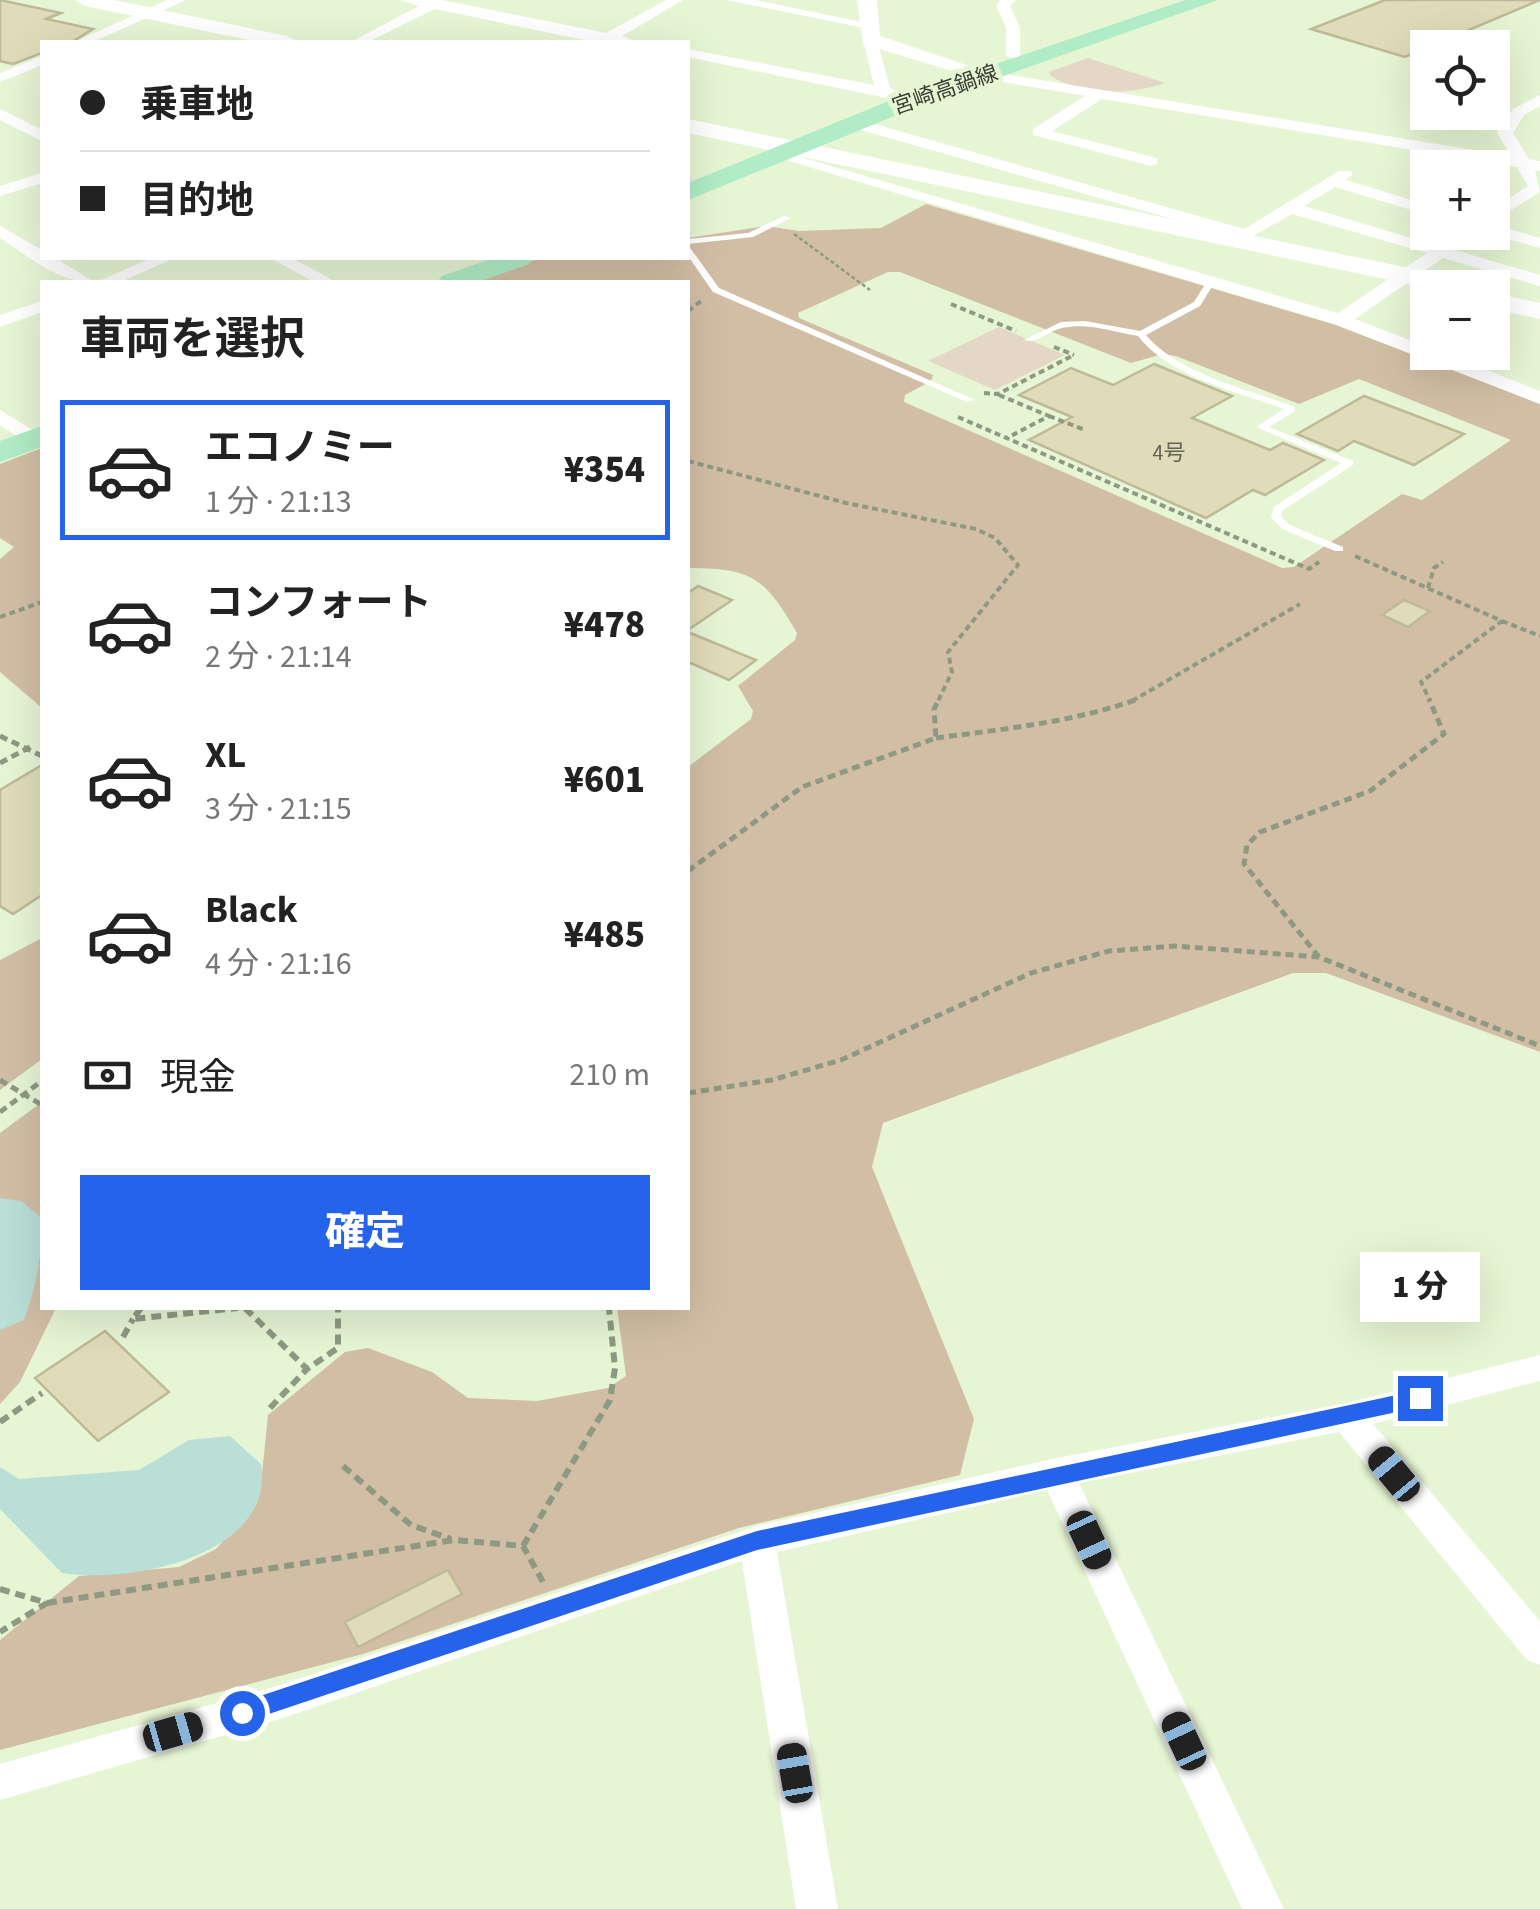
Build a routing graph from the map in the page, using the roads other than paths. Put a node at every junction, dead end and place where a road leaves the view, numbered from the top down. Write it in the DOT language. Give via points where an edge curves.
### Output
graph roads {
  1 [pos="179,0"];
  2 [pos="407,0"];
  3 [pos="676,0"];
  4 [pos="733,0"];
  5 [pos="1008,0"];
  6 [pos="1207,0"];
  7 [pos="77,2"];
  8 [pos="438,2"];
  9 [pos="871,13"];
  10 [pos="144,16"];
  11 [pos="87,40"];
  12 [pos="242,40"];
  13 [pos="276,40"];
  14 [pos="362,40"];
  15 [pos="603,40"];
  16 [pos="690,54"];
  17 [pos="40,61"];
  18 [pos="1026,62"];
  19 [pos="986,75"];
  20 [pos="0,78"];
  21 [pos="883,91"];
  22 [pos="1097,96"];
  23 [pos="1540,100"];
  24 [pos="910,102"];
  25 [pos="0,114"];
  26 [pos="853,123"];
  27 [pos="690,127"];
  28 [pos="40,135"];
  29 [pos="690,136"];
  30 [pos="785,152"];
  31 [pos="1151,161"];
  32 [pos="1532,165"];
  33 [pos="40,179"];
  34 [pos="0,191"];
  35 [pos="690,191"];
  36 [pos="1410,203"];
  37 [pos="1510,205"];
  38 [pos="1290,208"];
  39 [pos="785,219"];
  40 [pos="0,231"];
  41 [pos="1510,234"];
  42 [pos="1246,238"];
  43 [pos="690,242"];
  44 [pos="1540,243"];
  45 [pos="1445,250"];
  46 [pos="1442,252"];
  47 [pos="690,254"];
  48 [pos="40,255"];
  49 [pos="48,260"];
  50 [pos="161,260"];
  51 [pos="283,260"];
  52 [pos="514,260"];
  53 [pos="1423,270"];
  54 [pos="82,280"];
  55 [pos="110,280"];
  56 [pos="323,280"];
  57 [pos="458,280"];
  58 [pos="1212,280"];
  59 [pos="1410,280"];
  60 [pos="1540,280"];
  61 [pos="1410,281"];
  62 [pos="1410,282"];
  63 [pos="1510,297"];
  64 [pos="1540,303"];
  65 [pos="1510,305"];
  66 [pos="40,307"];
  67 [pos="1540,312"];
  68 [pos="1341,320"];
  69 [pos="0,321"];
  70 [pos="822,325"];
  71 [pos="810,330"];
  72 [pos="1141,334"];
  73 [pos="1029,340"];
  74 [pos="894,356"];
  75 [pos="882,362"];
  76 [pos="1540,398"];
  77 [pos="970,400"];
  78 [pos="0,416"];
  79 [pos="38,438"];
  80 [pos="0,452"];
  81 [pos="1338,549"];
  82 [pos="1540,1368"];
  83 [pos="1346,1417"];
  84 [pos="1058,1473"];
  85 [pos="757,1540"];
  86 [pos="1540,1648"];
  87 [pos="0,1782"];
  88 [pos="809,1906"];
  89 [pos="1263,1909"];
  1 -- 10 [label="street"];
  2 -- 8 [label="street"];
  3 -- 15 [label="street"];
  4 -- 9 [label="street"];
  5 -- 18 [label="street" via="1003,5 1018,25 1013,56"];
  6 -- 18 [label="main road, 宮崎高鍋線"];
  7 -- 10 [label="street"];
  8 -- 14 [label="street"];
  8 -- 15 [label="street"];
  9 -- 19 [label="street"];
  9 -- 21 [label="street"];
  10 -- 11 [label="street"];
  10 -- 12 [label="street"];
  10 -- 13 [label="street"];
  16 -- 21 [label="street"];
  17 -- 20 [label="street"];
  18 -- 19 [label="main road, 宮崎高鍋線"];
  19 -- 22 [label="street"];
  19 -- 24 [label="main road, 宮崎高鍋線"];
  21 -- 24 [label="street"];
  22 -- 31 [label="street" via="1038,132"];
  22 -- 32 [label="street"];
  23 -- 32 [label="street" via="1518,112 1505,133"];
  24 -- 26 [label="main road, 宮崎高鍋線"];
  25 -- 28 [label="street"];
  26 -- 30 [label="main road, 宮崎高鍋線"];
  26 -- 42 [label="street"];
  27 -- 30 [label="street"];
  29 -- 30 [label="street"];
  30 -- 35 [label="main road, 宮崎高鍋線"];
  30 -- 42 [label="street"];
  30 -- 58 [label="street"];
  30 -- 61 [label="street"];
  32 -- 37 [label="street" via="1537,186"];
  33 -- 34 [label="street"];
  36 -- 38 [label="street" via="1340,178"];
  38 -- 42 [label="street"];
  38 -- 46 [label="street"];
  39 -- 43 [label="lane" via="750,235"];
  40 -- 48 [label="street"];
  41 -- 44 [label="street"];
  42 -- 59 [label="street"];
  45 -- 46 [label="street"];
  46 -- 53 [label="street"];
  46 -- 60 [label="street"];
  47 -- 71 [label="lane" via="716,290"];
  49 -- 54 [label="street"];
  50 -- 55 [label="street"];
  51 -- 56 [label="street"];
  52 -- 57 [label="main road"];
  58 -- 68 [label="street"];
  58 -- 72 [label="lane" via="1197,304"];
  62 -- 68 [label="street"];
  63 -- 64 [label="street"];
  65 -- 67 [label="street"];
  66 -- 69 [label="street"];
  68 -- 76 [label="street"];
  70 -- 71 [label="lane"];
  71 -- 75 [label="lane"];
  72 -- 73 [label="lane" via="1061,325"];
  72 -- 81 [label="lane" via="1167,359 1292,409 1262,428 1349,463 1278,508 1276,517"];
  74 -- 75 [label="lane"];
  75 -- 77 [label="lane"];
  78 -- 79 [label="street"];
  79 -- 80 [label="main road"];
  82 -- 83 [label="street"];
  83 -- 84 [label="street"];
  83 -- 86 [label="street"];
  84 -- 85 [label="street"];
  84 -- 89 [label="street"];
  85 -- 87 [label="street" via="276,1703"];
  85 -- 88 [label="street"];
}
